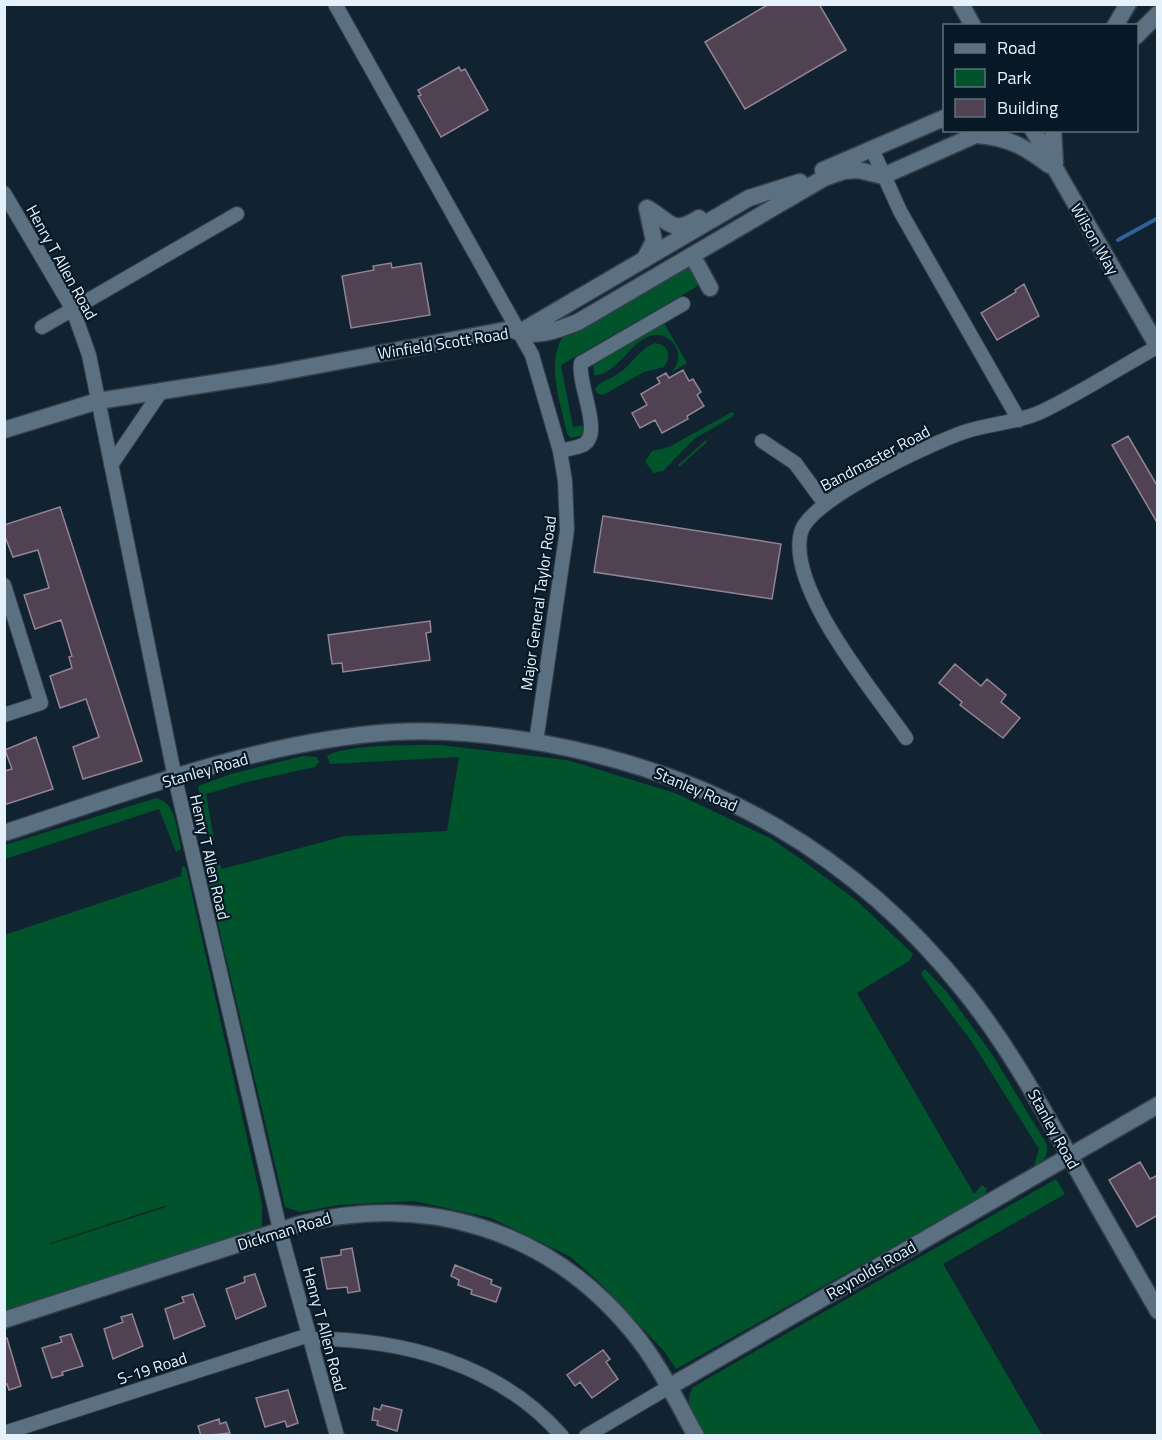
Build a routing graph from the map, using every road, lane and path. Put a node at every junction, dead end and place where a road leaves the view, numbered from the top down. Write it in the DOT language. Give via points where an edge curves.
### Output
graph roads {
  1 [pos="335,4"];
  2 [pos="1128,4"];
  3 [pos="1158,14"];
  4 [pos="1116,24"];
  5 [pos="1138,35"];
  6 [pos="943,119"];
  7 [pos="1034,132"];
  8 [pos="1053,132"];
  9 [pos="982,133"];
  10 [pos="872,149"];
  11 [pos="1056,170"];
  12 [pos="883,176"];
  13 [pos="4,193"];
  14 [pos="749,198"];
  15 [pos="237,214"];
  16 [pos="692,255"];
  17 [pos="644,260"];
  18 [pos="710,288"];
  19 [pos="683,304"];
  20 [pos="73,310"];
  21 [pos="42,327"];
  22 [pos="519,333"];
  23 [pos="1157,347"];
  24 [pos="162,390"];
  25 [pos="98,401"];
  26 [pos="1019,420"];
  27 [pos="4,430"];
  28 [pos="762,441"];
  29 [pos="560,451"];
  30 [pos="111,465"];
  31 [pos="825,504"];
  32 [pos="4,585"];
  33 [pos="4,715"];
  34 [pos="906,738"];
  35 [pos="536,742"];
  36 [pos="175,778"];
  37 [pos="4,833"];
  38 [pos="1158,1105"];
  39 [pos="1069,1155"];
  40 [pos="280,1230"];
  41 [pos="1158,1311"];
  42 [pos="4,1320"];
  43 [pos="310,1337"];
  44 [pos="669,1388"];
  45 [pos="4,1433"];
  46 [pos="337,1436"];
  47 [pos="562,1436"];
  48 [pos="586,1436"];
  49 [pos="696,1436"];
  1 -- 22 [label="street, Major General Taylor Road"];
  2 -- 4 [label="street"];
  3 -- 5 [label="street"];
  6 -- 10 [label="street, Winfield Scott Road"];
  7 -- 11 [label="street, Wilson Way"];
  8 -- 11 [label="street"];
  9 -- 11 [label="street" via="1025,146"];
  9 -- 12 [label="street"];
  10 -- 12 [label="street"];
  10 -- 14 [label="street, Winfield Scott Road" via="789,188"];
  11 -- 23 [label="street, Wilson Way"];
  12 -- 16 [label="street" via="858,170 824,178"];
  12 -- 26 [label="street"];
  13 -- 20 [label="street, Henry T Allen Road"];
  14 -- 17 [label="street, Winfield Scott Road"];
  14 -- 17 [label="street" via="730,201 682,227 665,223 647,208 654,242"];
  15 -- 20 [label="street"];
  16 -- 18 [label="street"];
  16 -- 22 [label="street" via="578,322 543,333"];
  17 -- 22 [label="street, Winfield Scott Road"];
  19 -- 29 [label="street" via="581,363 579,373 593,426 585,444"];
  20 -- 21 [label="street"];
  20 -- 25 [label="street, Henry T Allen Road" via="89,355"];
  22 -- 24 [label="street, Winfield Scott Road" via="512,329"];
  22 -- 29 [label="street, Major General Taylor Road" via="532,355"];
  23 -- 26 [label="street, Bandmaster Road" via="1041,412"];
  24 -- 25 [label="street, Winfield Scott Road"];
  24 -- 30 [label="street"];
  25 -- 27 [label="street, Winfield Scott Road"];
  25 -- 30 [label="street, Henry T Allen Road"];
  26 -- 31 [label="street, Bandmaster Road" via="963,432 917,452"];
  28 -- 31 [label="street" via="795,463"];
  29 -- 35 [label="street, Major General Taylor Road" via="567,530"];
  30 -- 36 [label="street, Henry T Allen Road"];
  31 -- 34 [label="street, Bandmaster Road" via="813,513 801,532 805,577 815,604"];
  32 -- 33 [label="street" via="41,703"];
  35 -- 36 [label="street, Stanley Road" via="469,732 393,732 310,743"];
  35 -- 39 [label="street, Stanley Road" via="603,754 688,783 778,828 845,874 924,943 963,990 1017,1064"];
  36 -- 37 [label="street, Stanley Road"];
  36 -- 40 [label="street, Henry T Allen Road"];
  38 -- 39 [label="street, Reynolds Road"];
  39 -- 41 [label="street, Stanley Road"];
  39 -- 44 [label="street, Reynolds Road"];
  40 -- 42 [label="street, Dickman Road"];
  40 -- 43 [label="street, Henry T Allen Road"];
  40 -- 44 [label="street, Dickman Road" via="336,1215 404,1212 502,1234 561,1265 612,1307"];
  43 -- 45 [label="street, S-19 Road"];
  43 -- 46 [label="street, Henry T Allen Road"];
  43 -- 47 [label="street, S-19 Road" via="409,1347 461,1366 509,1391"];
  44 -- 48 [label="street, Reynolds Road"];
  44 -- 49 [label="street, Dickman Road"];
}
